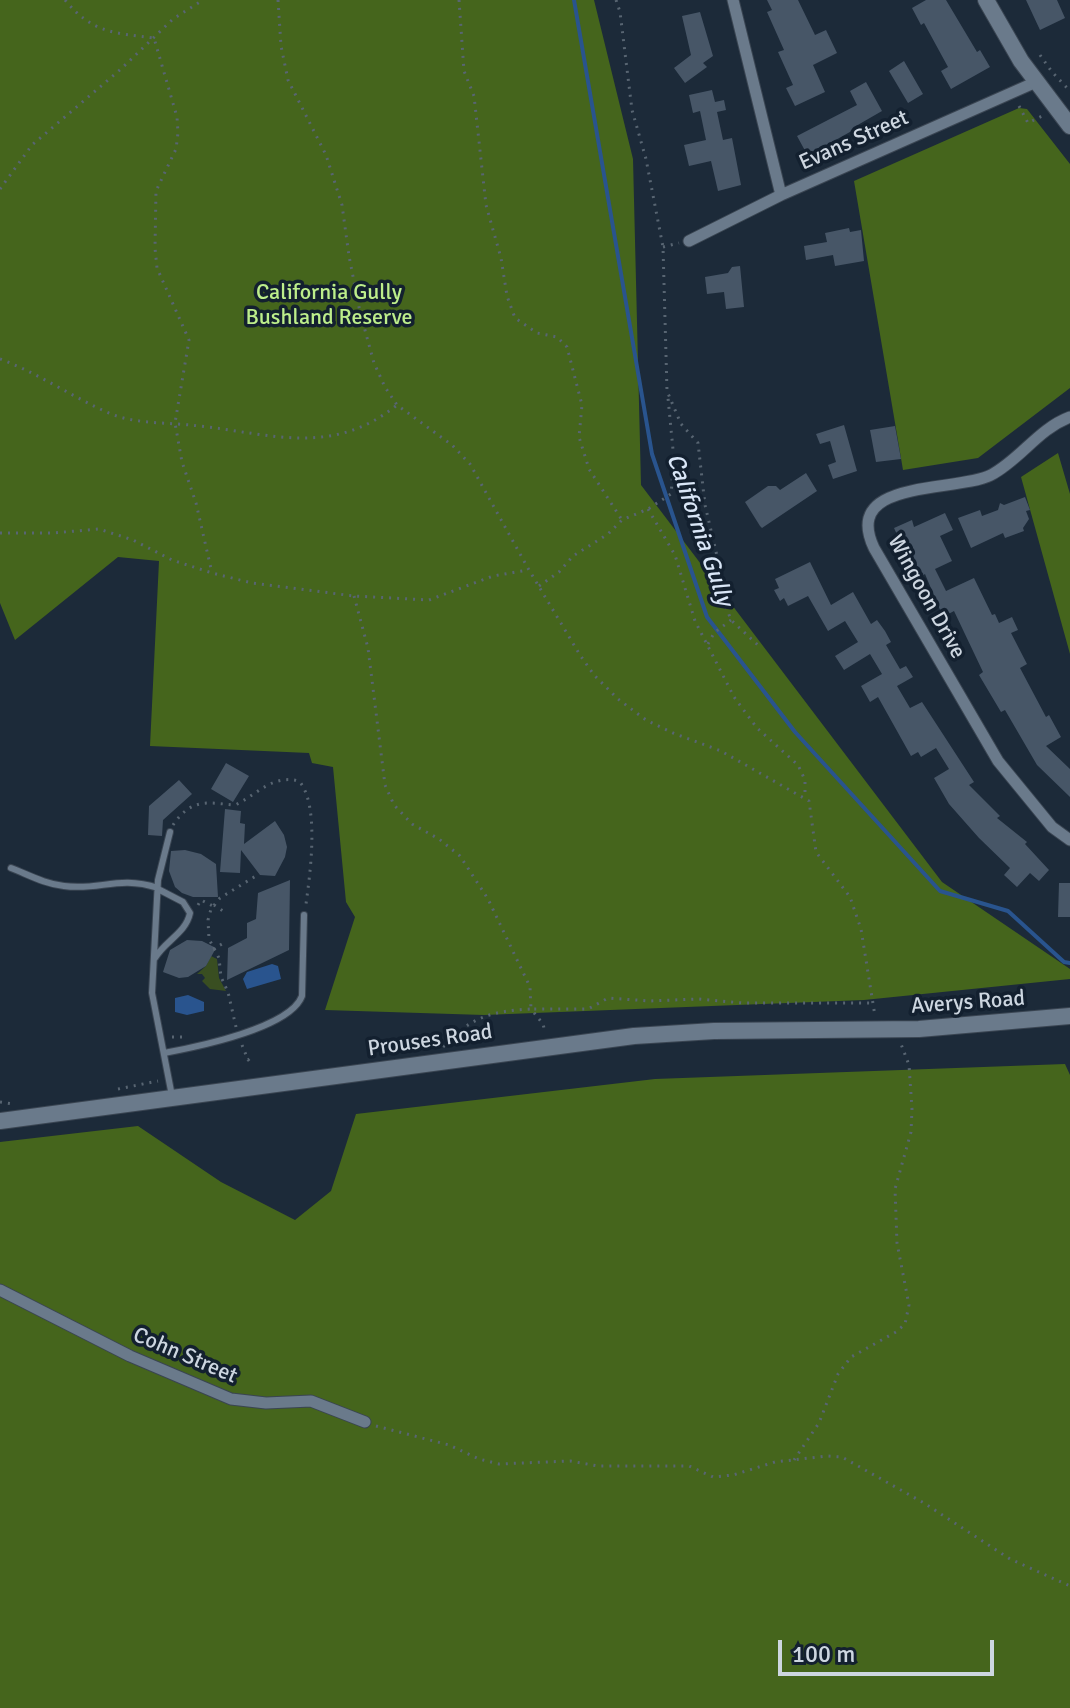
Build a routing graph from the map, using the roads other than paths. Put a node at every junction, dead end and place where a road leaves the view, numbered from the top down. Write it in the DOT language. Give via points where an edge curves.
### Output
graph roads {
  1 [pos="733,0"];
  2 [pos="986,0"];
  3 [pos="1036,82"];
  4 [pos="1070,126"];
  5 [pos="781,195"];
  6 [pos="689,241"];
  7 [pos="1070,417"];
  8 [pos="170,832"];
  9 [pos="1070,840"];
  10 [pos="11,868"];
  11 [pos="158,888"];
  12 [pos="304,915"];
  13 [pos="153,965"];
  14 [pos="1070,1016"];
  15 [pos="872,1030"];
  16 [pos="164,1053"];
  17 [pos="172,1099"];
  18 [pos="0,1121"];
  19 [pos="0,1290"];
  20 [pos="365,1422"];
  1 -- 5 [label="street"];
  2 -- 3 [label="street"];
  3 -- 4 [label="street"];
  3 -- 5 [label="street, Evans Street"];
  5 -- 6 [label="street, Evans Street"];
  7 -- 9 [label="street, Wingoon Drive" via="1044,430 990,476 886,498 871,512 867,525 874,548 998,761 1052,827"];
  8 -- 11 [label="lane"];
  10 -- 11 [label="lane" via="66,887 116,881"];
  11 -- 13 [label="lane"];
  11 -- 13 [label="lane" via="183,902 190,913"];
  12 -- 16 [label="lane" via="301,1001 238,1035"];
  13 -- 16 [label="lane" via="152,998"];
  14 -- 15 [label="street, Averys Road"];
  15 -- 17 [label="street, Prouses Road" via="686,1032"];
  16 -- 17 [label="lane"];
  17 -- 18 [label="street, Prouses Road"];
  19 -- 20 [label="street, Cohn Street" via="130,1356 231,1399 311,1401"];
}
